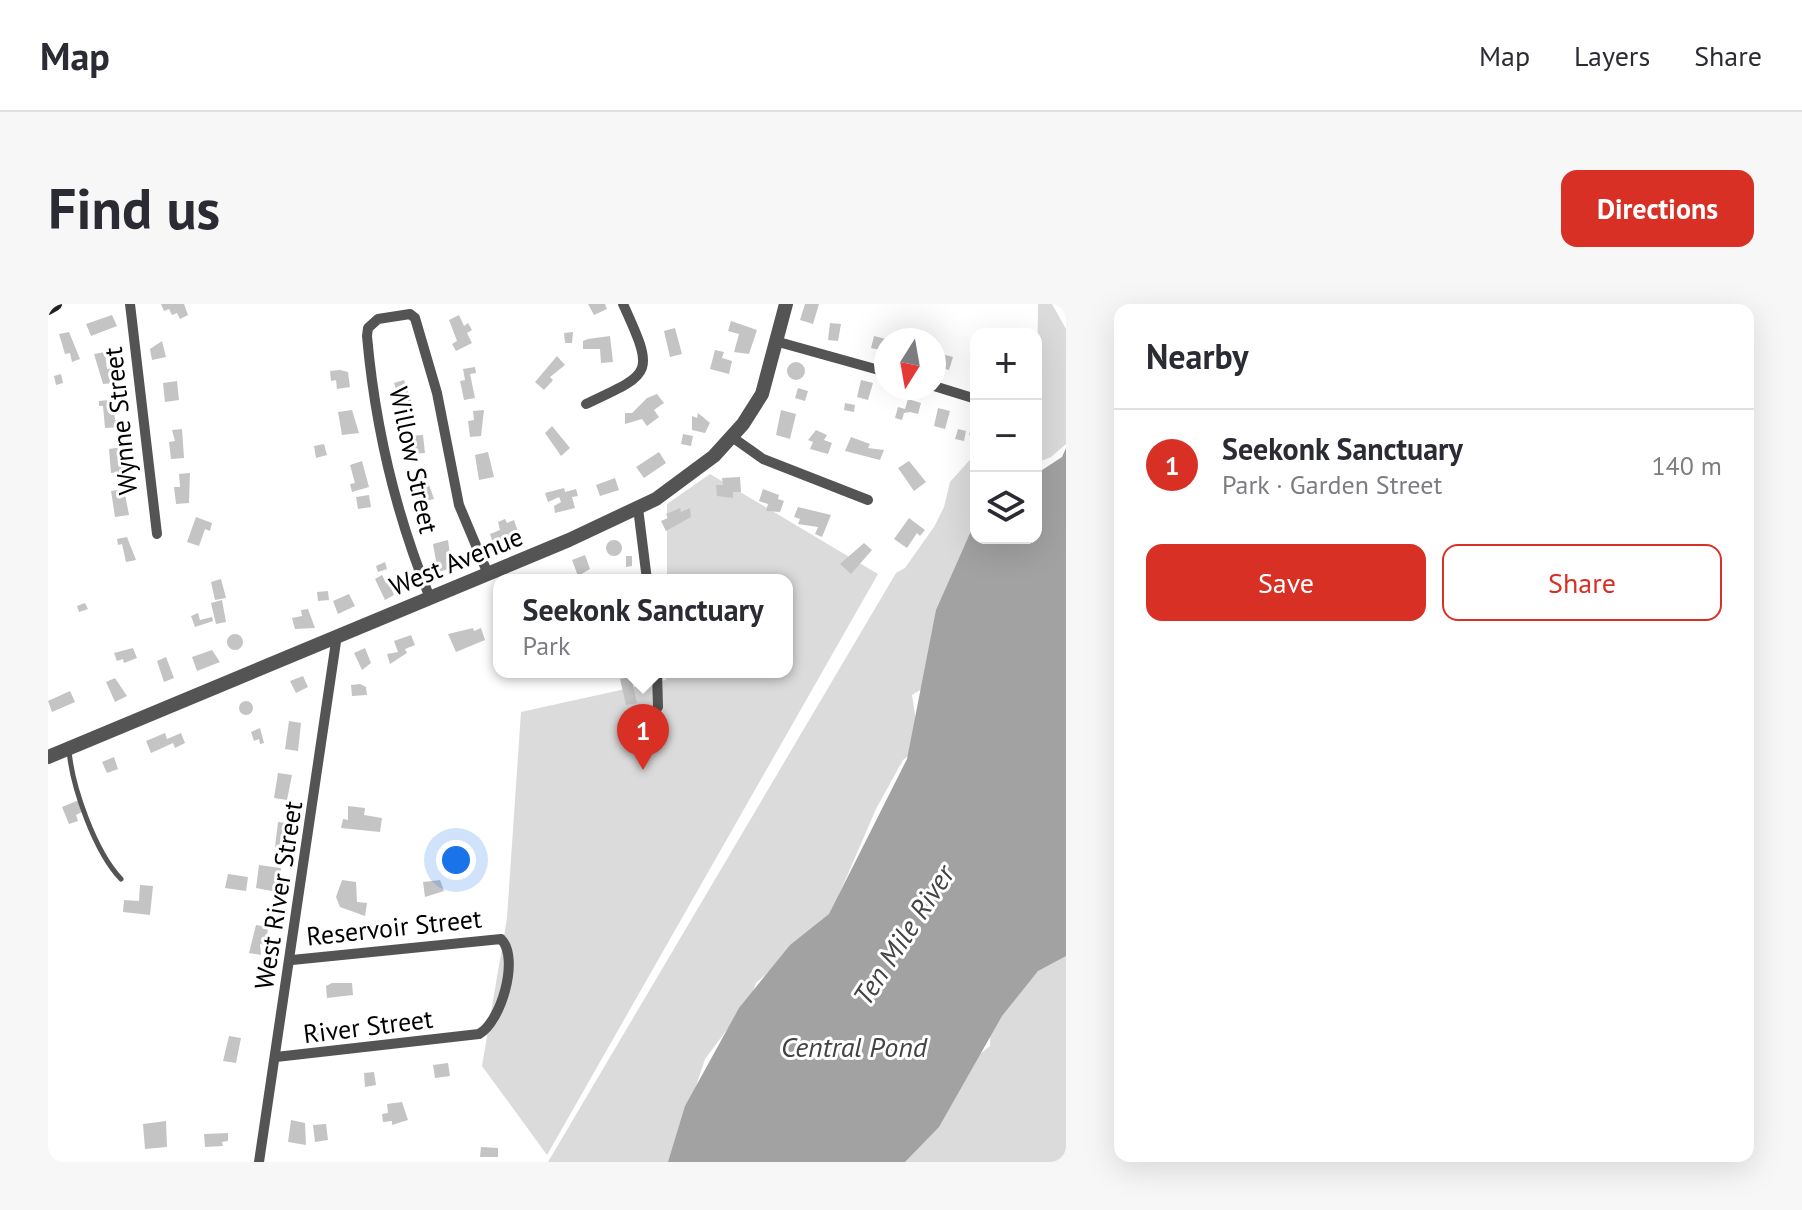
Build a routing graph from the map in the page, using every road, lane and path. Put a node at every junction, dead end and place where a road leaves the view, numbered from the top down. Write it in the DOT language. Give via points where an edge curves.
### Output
graph roads {
  1 [pos="55,304"];
  2 [pos="130,304"];
  3 [pos="623,304"];
  4 [pos="786,304"];
  5 [pos="48,308"];
  6 [pos="775,341"];
  7 [pos="874,369"];
  8 [pos="946,390"];
  9 [pos="970,397"];
  10 [pos="586,404"];
  11 [pos="732,437"];
  12 [pos="868,500"];
  13 [pos="638,508"];
  14 [pos="157,534"];
  15 [pos="488,574"];
  16 [pos="646,574"];
  17 [pos="430,598"];
  18 [pos="337,635"];
  19 [pos="657,678"];
  20 [pos="658,707"];
  21 [pos="68,749"];
  22 [pos="48,757"];
  23 [pos="121,879"];
  24 [pos="292,960"];
  25 [pos="466,1036"];
  26 [pos="276,1057"];
  27 [pos="259,1162"];
  1 -- 5 [label="main road"];
  2 -- 14 [label="street, Wynne Street"];
  3 -- 10 [label="street" via="644,367 634,382"];
  4 -- 6 [label="street, West Avenue"];
  6 -- 7 [label="street"];
  6 -- 11 [label="street, West Avenue" via="762,394"];
  8 -- 9 [label="street"];
  11 -- 12 [label="street" via="763,459"];
  11 -- 13 [label="street, West Avenue" via="679,484"];
  13 -- 15 [label="street, West Avenue"];
  13 -- 16 [label="street"];
  15 -- 17 [label="street, West Avenue"];
  15 -- 17 [label="street, Willow Street" via="459,505 437,393 415,318 410,314 378,319 368,328 379,416 399,519"];
  17 -- 18 [label="street, West Avenue"];
  18 -- 21 [label="street, West Avenue"];
  18 -- 24 [label="street, West River Street"];
  19 -- 20 [label="street"];
  21 -- 22 [label="street, West Avenue"];
  21 -- 23 [label="lane" via="100,847"];
  24 -- 25 [label="street, Reservoir Street" via="501,939 509,959 501,1003 488,1029"];
  24 -- 26 [label="street, West River Street"];
  25 -- 26 [label="street, River Street"];
  26 -- 27 [label="street, West River Street"];
}
